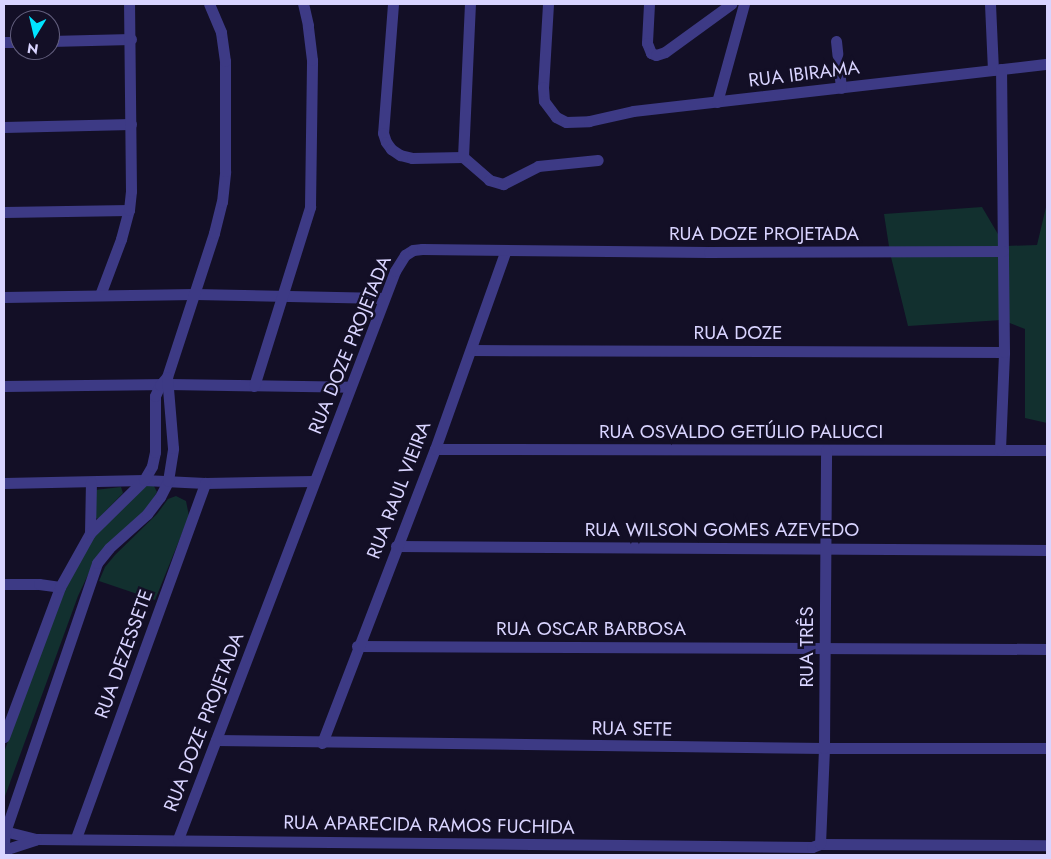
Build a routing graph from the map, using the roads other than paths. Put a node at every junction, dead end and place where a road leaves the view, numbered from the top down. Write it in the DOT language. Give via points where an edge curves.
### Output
graph roads {
  1 [pos="129,4"];
  2 [pos="209,4"];
  3 [pos="303,4"];
  4 [pos="393,4"];
  5 [pos="470,4"];
  6 [pos="548,4"];
  7 [pos="649,4"];
  8 [pos="731,4"];
  9 [pos="744,4"];
  10 [pos="990,4"];
  11 [pos="131,39"];
  12 [pos="60,41"];
  13 [pos="836,41"];
  14 [pos="1047,64"];
  15 [pos="997,70"];
  16 [pos="841,88"];
  17 [pos="717,102"];
  18 [pos="131,124"];
  19 [pos="4,127"];
  20 [pos="463,157"];
  21 [pos="598,160"];
  22 [pos="129,210"];
  23 [pos="4,212"];
  24 [pos="506,250"];
  25 [pos="1003,251"];
  26 [pos="100,294"];
  27 [pos="195,294"];
  28 [pos="4,297"];
  29 [pos="281,297"];
  30 [pos="384,298"];
  31 [pos="471,350"];
  32 [pos="1004,352"];
  33 [pos="165,382"];
  34 [pos="4,386"];
  35 [pos="254,386"];
  36 [pos="350,387"];
  37 [pos="434,449"];
  38 [pos="826,450"];
  39 [pos="1000,450"];
  40 [pos="1047,450"];
  41 [pos="144,480"];
  42 [pos="314,481"];
  43 [pos="90,482"];
  44 [pos="168,482"];
  45 [pos="206,482"];
  46 [pos="4,483"];
  47 [pos="90,533"];
  48 [pos="396,546"];
  49 [pos="825,548"];
  50 [pos="1047,550"];
  51 [pos="4,584"];
  52 [pos="60,587"];
  53 [pos="357,646"];
  54 [pos="824,647"];
  55 [pos="1047,649"];
  56 [pos="4,737"];
  57 [pos="216,740"];
  58 [pos="322,743"];
  59 [pos="824,748"];
  60 [pos="1047,748"];
  61 [pos="4,835"];
  62 [pos="76,838"];
  63 [pos="37,839"];
  64 [pos="178,839"];
  65 [pos="820,844"];
  66 [pos="840,844"];
  67 [pos="1047,845"];
  68 [pos="4,850"];
  69 [pos="883,850"];
  70 [pos="6,855"];
  71 [pos="848,855"];
  1 -- 11 [label="street"];
  2 -- 27 [label="street" via="220,32 225,61 225,171 222,202"];
  3 -- 29 [label="street" via="312,60 312,188 306,225"];
  4 -- 20 [label="street" via="383,133 386,142 400,155 412,158"];
  5 -- 20 [label="street"];
  6 -- 17 [label="street, RUA IBIRAMA" via="543,87 544,101 556,117 578,123 633,111"];
  7 -- 8 [label="street" via="647,44 651,53 656,55 665,52"];
  9 -- 17 [label="street"];
  10 -- 15 [label="street"];
  11 -- 12 [label="street"];
  11 -- 18 [label="street"];
  13 -- 16 [label="street"];
  14 -- 15 [label="street, RUA IBIRAMA"];
  15 -- 16 [label="street, RUA IBIRAMA"];
  15 -- 25 [label="street"];
  16 -- 17 [label="street, RUA IBIRAMA"];
  18 -- 19 [label="street"];
  18 -- 22 [label="street"];
  20 -- 21 [label="street" via="489,180 502,184 538,166"];
  22 -- 23 [label="street"];
  22 -- 26 [label="street"];
  24 -- 25 [label="street, RUA DOZE PROJETADA"];
  24 -- 30 [label="street, RUA DOZE PROJETADA" via="413,250 400,261"];
  24 -- 31 [label="street, RUA RAUL VIEIRA"];
  25 -- 32 [label="street"];
  26 -- 27 [label="street"];
  26 -- 28 [label="street"];
  27 -- 29 [label="street"];
  27 -- 33 [label="street"];
  29 -- 30 [label="street"];
  29 -- 35 [label="street"];
  30 -- 36 [label="street, RUA DOZE PROJETADA"];
  31 -- 32 [label="street, RUA DOZE"];
  31 -- 37 [label="street, RUA RAUL VIEIRA"];
  32 -- 39 [label="street"];
  33 -- 34 [label="street"];
  33 -- 35 [label="street"];
  33 -- 41 [label="street" via="156,396 155,452"];
  33 -- 44 [label="street" via="173,448"];
  35 -- 36 [label="street"];
  36 -- 42 [label="street, RUA DOZE PROJETADA"];
  37 -- 38 [label="street, RUA OSVALDO GETÚLIO PALUCCI"];
  37 -- 48 [label="street, RUA RAUL VIEIRA"];
  38 -- 39 [label="street, RUA OSVALDO GETÚLIO PALUCCI"];
  38 -- 49 [label="street, RUA TRÊS"];
  39 -- 40 [label="street, RUA OSVALDO GETÚLIO PALUCCI"];
  41 -- 43 [label="street"];
  41 -- 44 [label="street"];
  41 -- 47 [label="street"];
  42 -- 45 [label="street"];
  42 -- 57 [label="street, RUA DOZE PROJETADA"];
  43 -- 46 [label="street"];
  43 -- 47 [label="street"];
  44 -- 45 [label="street"];
  44 -- 61 [label="street" via="147,514 97,563"];
  45 -- 62 [label="street, RUA DEZESSETE"];
  47 -- 52 [label="street"];
  48 -- 49 [label="street, RUA WILSON GOMES AZEVEDO"];
  48 -- 53 [label="street, RUA RAUL VIEIRA"];
  49 -- 50 [label="street, RUA WILSON GOMES AZEVEDO"];
  49 -- 54 [label="street, RUA TRÊS"];
  51 -- 52 [label="street"];
  52 -- 56 [label="street"];
  53 -- 54 [label="street, RUA OSCAR BARBOSA"];
  53 -- 58 [label="street, RUA RAUL VIEIRA"];
  54 -- 55 [label="street, RUA OSCAR BARBOSA"];
  54 -- 59 [label="street, RUA TRÊS"];
  57 -- 58 [label="street, RUA SETE"];
  57 -- 64 [label="street, RUA DOZE PROJETADA"];
  58 -- 59 [label="street, RUA SETE"];
  59 -- 60 [label="street, RUA SETE"];
  59 -- 65 [label="street, RUA TRÊS"];
  61 -- 63 [label="street, RUA APARECIDA RAMOS FUCHIDA"];
  62 -- 63 [label="street, RUA APARECIDA RAMOS FUCHIDA"];
  62 -- 64 [label="street, RUA APARECIDA RAMOS FUCHIDA"];
  63 -- 68 [label="street, RUA APARECIDA RAMOS FUCHIDA"];
  64 -- 65 [label="street, RUA APARECIDA RAMOS FUCHIDA" via="812,847"];
  65 -- 66 [label="street, RUA APARECIDA RAMOS FUCHIDA"];
  66 -- 69 [label="street, RUA APARECIDA RAMOS FUCHIDA"];
  66 -- 71 [label="street"];
  67 -- 69 [label="street, RUA APARECIDA RAMOS FUCHIDA"];
  68 -- 70 [label="street"];
}
